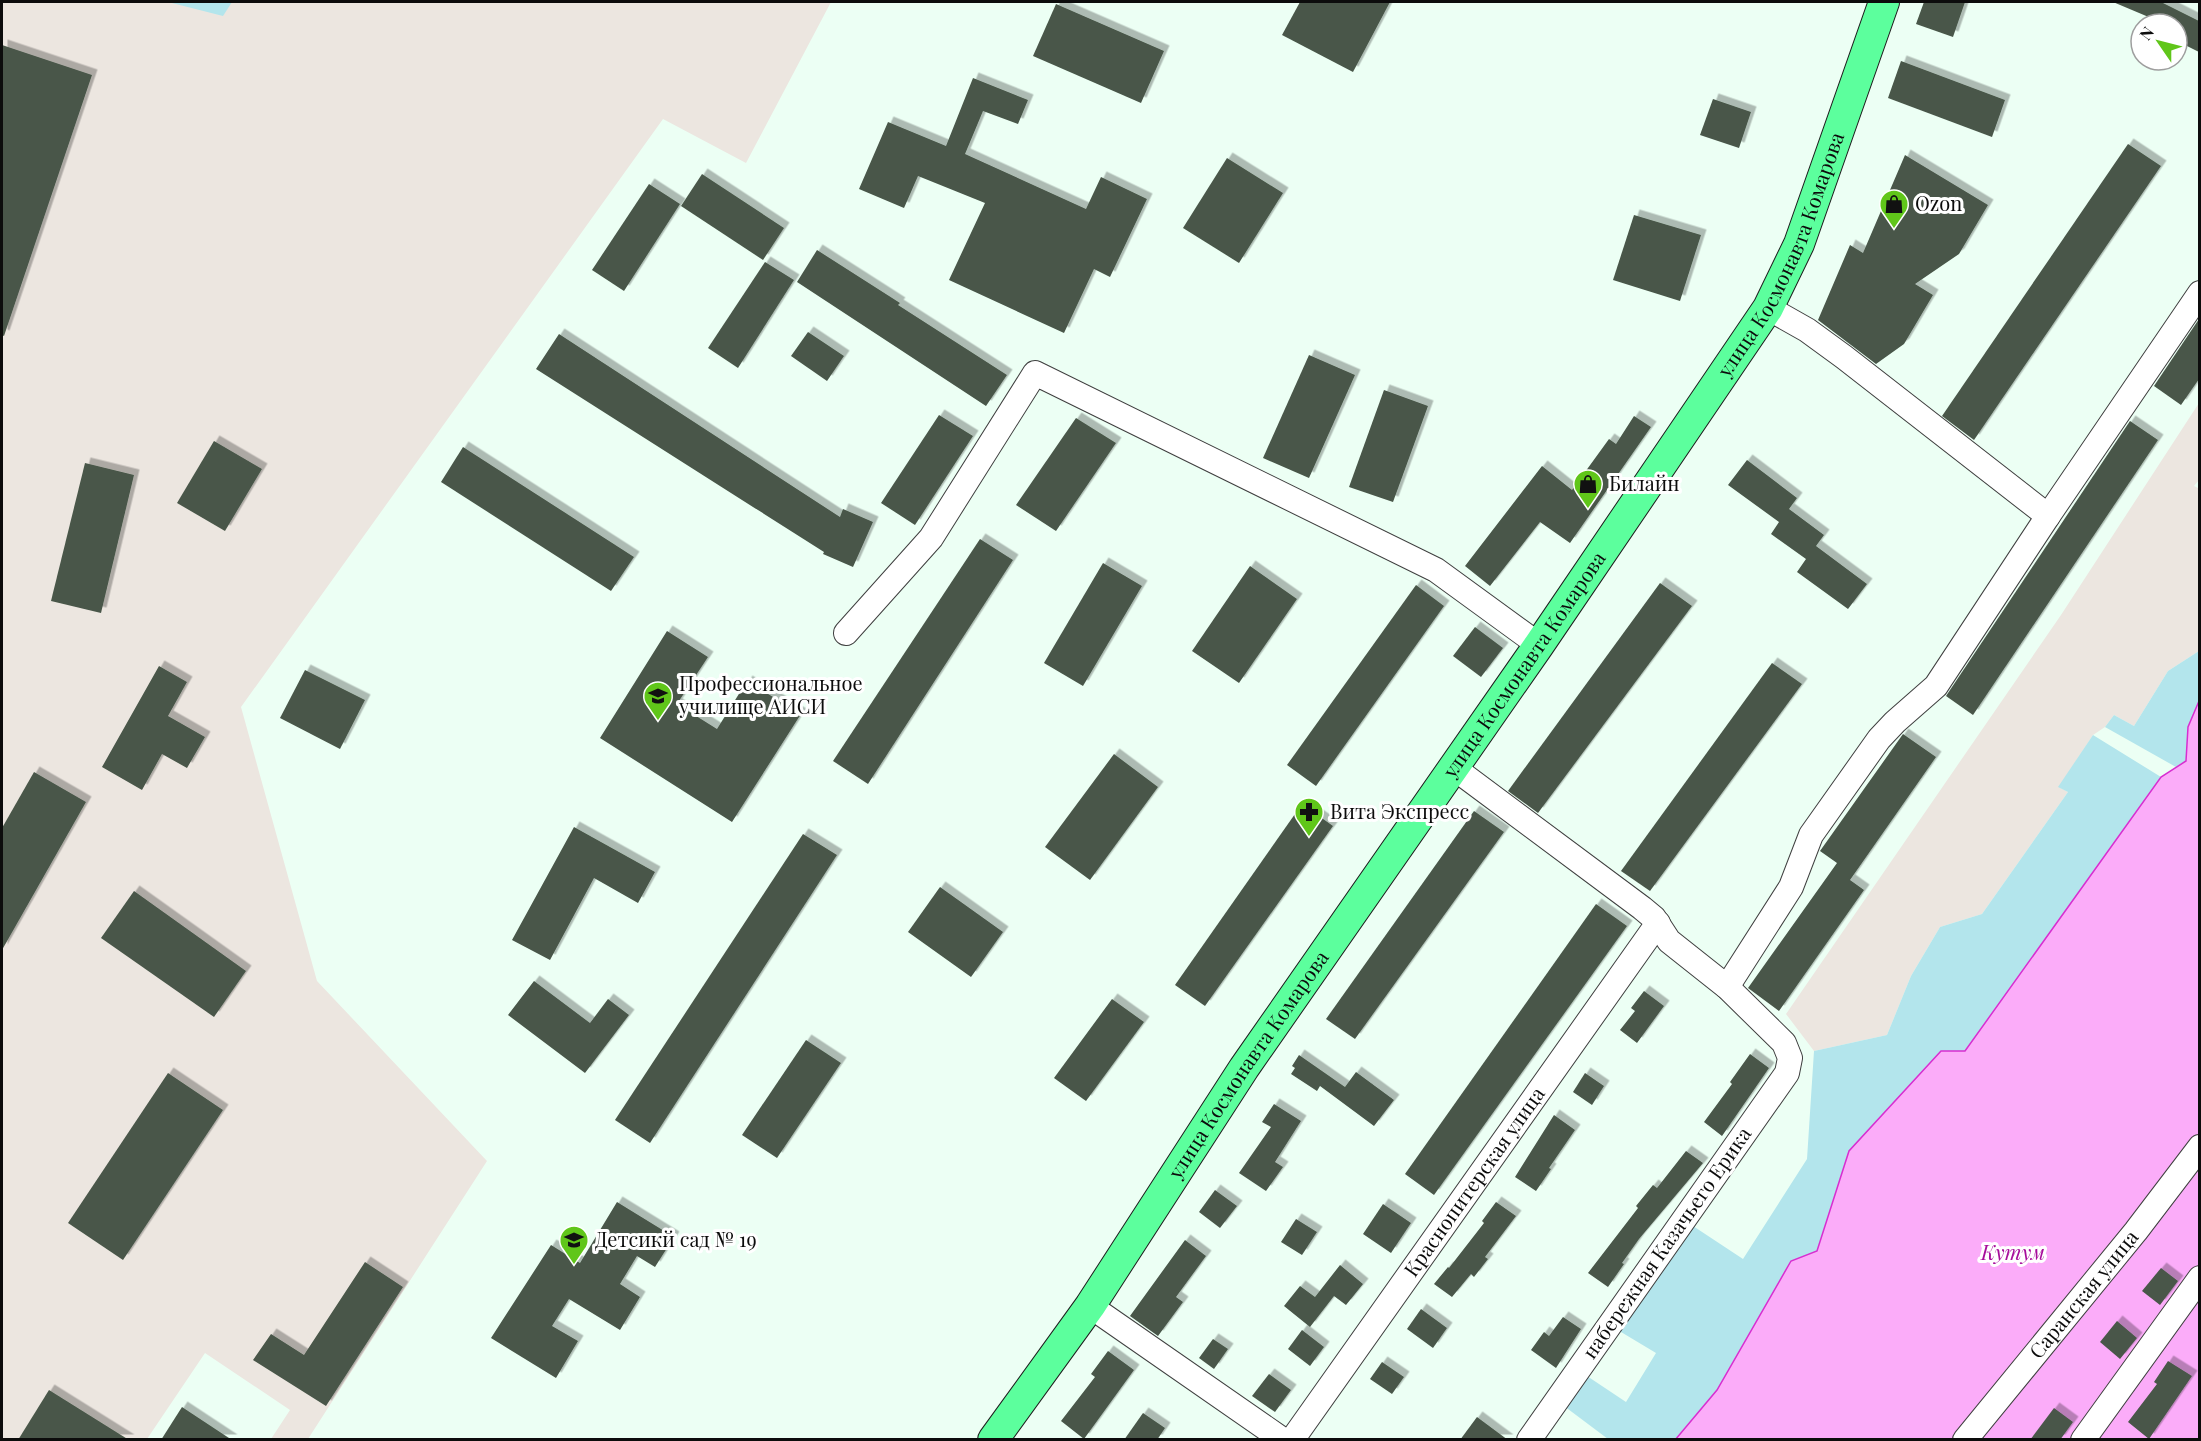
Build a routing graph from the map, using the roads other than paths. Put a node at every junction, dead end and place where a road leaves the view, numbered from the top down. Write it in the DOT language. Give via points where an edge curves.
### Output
graph roads {
  1 [pos="1884,2"];
  2 [pos="2199,293"];
  3 [pos="1768,308"];
  4 [pos="2049,516"];
  5 [pos="846,633"];
  6 [pos="1539,645"];
  7 [pos="1454,768"];
  8 [pos="1658,923"];
  9 [pos="1727,987"];
  10 [pos="2199,1147"];
  11 [pos="2199,1280"];
  12 [pos="1090,1306"];
  13 [pos="993,1440"];
  14 [pos="1283,1440"];
  15 [pos="1292,1440"];
  16 [pos="1529,1440"];
  17 [pos="1965,1440"];
  18 [pos="2083,1440"];
  1 -- 3 [label="main road, улица Космонавта Комарова" via="1799,244"];
  2 -- 4 [label="street"];
  3 -- 4 [label="street" via="1844,357"];
  3 -- 6 [label="main road, улица Космонавта Комарова"];
  4 -- 9 [label="street" via="1936,686 1879,739 1811,835 1791,887"];
  5 -- 6 [label="street" via="931,538 1035,373 1436,570"];
  6 -- 7 [label="main road, улица Космонавта Комарова"];
  7 -- 8 [label="street"];
  7 -- 12 [label="main road, улица Космонавта Комарова" via="1244,1068"];
  8 -- 9 [label="street" via="1669,940"];
  8 -- 15 [label="street, Краснопитерская улица"];
  9 -- 16 [label="street, набережная Казачьего Ерика" via="1784,1043 1790,1058 1787,1073"];
  10 -- 17 [label="street, Саранская улица" via="2136,1231"];
  11 -- 18 [label="street"];
  12 -- 13 [label="main road, улица Космонавта Комарова"];
  12 -- 14 [label="street"];
}
